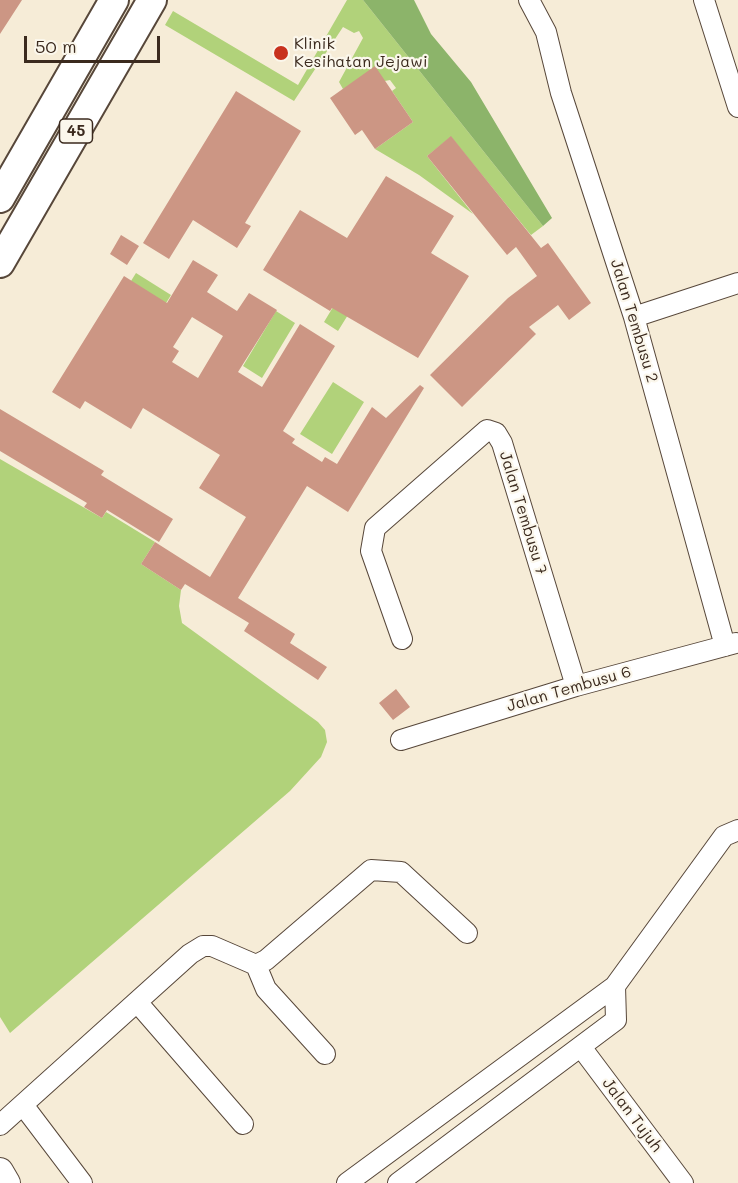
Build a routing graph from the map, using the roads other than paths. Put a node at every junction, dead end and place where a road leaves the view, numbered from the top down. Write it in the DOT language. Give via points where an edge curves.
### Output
graph roads {
  1 [pos="114,0"];
  2 [pos="152,0"];
  3 [pos="529,0"];
  4 [pos="704,0"];
  5 [pos="738,107"];
  6 [pos="0,198"];
  7 [pos="0,263"];
  8 [pos="738,283"];
  9 [pos="634,316"];
  10 [pos="402,639"];
  11 [pos="732,644"];
  12 [pos="576,686"];
  13 [pos="401,740"];
  14 [pos="738,830"];
  15 [pos="467,933"];
  16 [pos="256,964"];
  17 [pos="615,986"];
  18 [pos="137,1002"];
  19 [pos="581,1047"];
  20 [pos="325,1054"];
  21 [pos="23,1105"];
  22 [pos="243,1124"];
  23 [pos="0,1125"];
  24 [pos="0,1171"];
  25 [pos="7,1183"];
  26 [pos="82,1183"];
  27 [pos="347,1183"];
  28 [pos="398,1183"];
  29 [pos="683,1183"];
  1 -- 6 [label="highway, 45"];
  2 -- 7 [label="highway, 45"];
  3 -- 9 [label="street, Jalan Tembusu 2" via="546,32 561,93"];
  4 -- 5 [label="street"];
  8 -- 9 [label="street"];
  9 -- 11 [label="street, Jalan Tembusu 2"];
  10 -- 12 [label="street, Jalan Tembusu 7" via="371,551 375,528 487,430 496,433 502,443"];
  11 -- 12 [label="street, Jalan Tembusu 6"];
  12 -- 13 [label="street, Jalan Tembusu 6"];
  14 -- 17 [label="street" via="724,836"];
  15 -- 16 [label="street" via="401,872 370,870 266,960"];
  16 -- 18 [label="street" via="203,946"];
  16 -- 20 [label="street" via="266,989"];
  17 -- 19 [label="street" via="616,1020"];
  17 -- 27 [label="street"];
  18 -- 21 [label="street"];
  18 -- 22 [label="street"];
  19 -- 28 [label="street"];
  19 -- 29 [label="street, Jalan Tujuh"];
  21 -- 23 [label="street"];
  21 -- 26 [label="street"];
  24 -- 25 [label="main road"];
}
